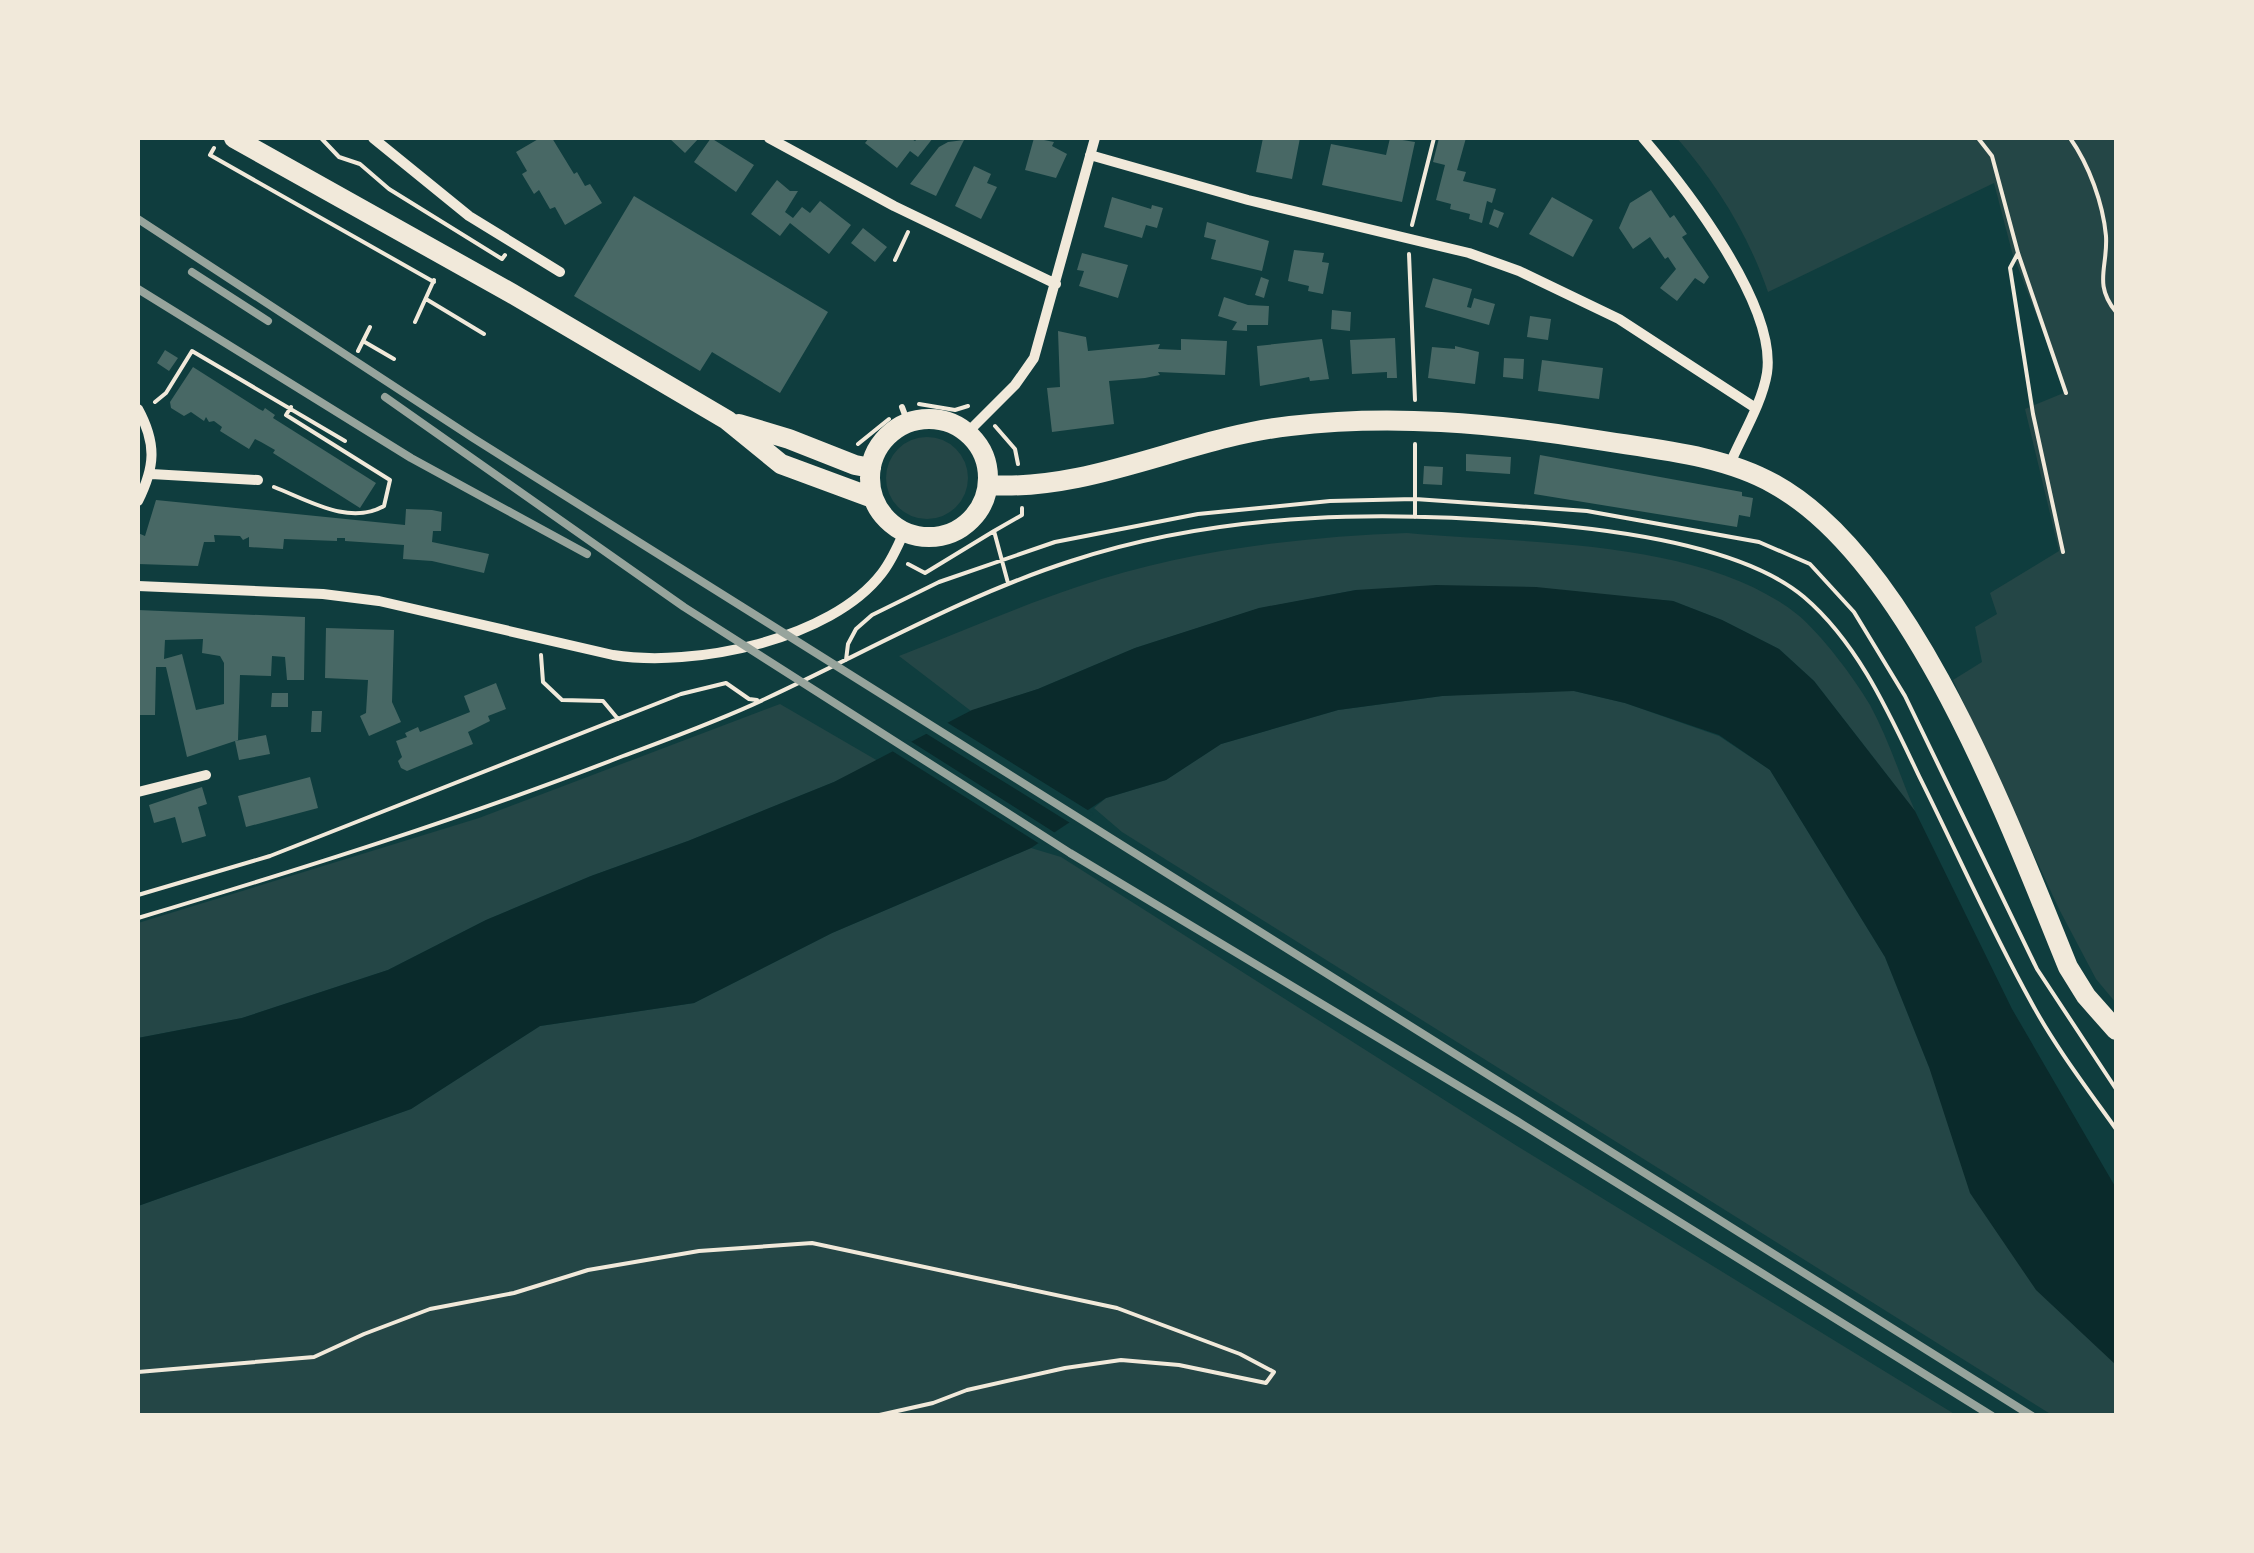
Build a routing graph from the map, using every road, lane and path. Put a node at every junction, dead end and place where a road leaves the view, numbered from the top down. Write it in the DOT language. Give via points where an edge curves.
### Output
graph roads {
  1 [pos="220,138"];
  2 [pos="234,138"];
  3 [pos="321,138"];
  4 [pos="373,138"];
  5 [pos="769,138"];
  6 [pos="1095,138"];
  7 [pos="1434,138"];
  8 [pos="1643,138"];
  9 [pos="1978,138"];
  10 [pos="2070,138"];
  11 [pos="1090,155"];
  12 [pos="909,229"];
  13 [pos="1410,238"];
  14 [pos="513,243"];
  15 [pos="2018,253"];
  16 [pos="896,260"];
  17 [pos="560,272"];
  18 [pos="1056,284"];
  19 [pos="426,299"];
  20 [pos="2116,312"];
  21 [pos="415,322"];
  22 [pos="370,326"];
  23 [pos="484,334"];
  24 [pos="363,340"];
  25 [pos="358,350"];
  26 [pos="394,359"];
  27 [pos="2066,393"];
  28 [pos="292,407"];
  29 [pos="1754,407"];
  30 [pos="139,411"];
  31 [pos="905,415"];
  32 [pos="727,420"];
  33 [pos="1415,421"];
  34 [pos="967,433"];
  35 [pos="345,440"];
  36 [pos="852,446"];
  37 [pos="1729,466"];
  38 [pos="871,468"];
  39 [pos="151,474"];
  40 [pos="258,480"];
  41 [pos="988,485"];
  42 [pos="873,498"];
  43 [pos="1415,499"];
  44 [pos="138,501"];
  45 [pos="1415,517"];
  46 [pos="994,531"];
  47 [pos="904,532"];
  48 [pos="2063,552"];
  49 [pos="894,556"];
  50 [pos="1002,561"];
  51 [pos="1008,583"];
  52 [pos="138,586"];
  53 [pos="540,640"];
  54 [pos="846,660"];
  55 [pos="762,701"];
  56 [pos="618,719"];
  57 [pos="206,774"];
  58 [pos="138,792"];
  59 [pos="138,894"];
  60 [pos="138,918"];
  61 [pos="2116,1030"];
  62 [pos="2116,1089"];
  63 [pos="2116,1129"];
  64 [pos="138,1372"];
  65 [pos="875,1416"];
  1 -- 19 [label="path" via="210,155 435,279"];
  2 -- 32 [label="main road"];
  3 -- 14 [label="path" via="339,157 360,164 388,189 502,259"];
  4 -- 14 [label="street"];
  5 -- 18 [label="street"];
  6 -- 11 [label="street"];
  7 -- 13 [label="path"];
  8 -- 29 [label="street" via="1724,246 1753,304 1768,369"];
  9 -- 15 [label="path" via="1992,156"];
  10 -- 20 [label="path" via="2099,204 2106,238 2102,286"];
  11 -- 13 [label="street"];
  11 -- 18 [label="street"];
  12 -- 16 [label="path"];
  13 -- 29 [label="street" via="1568,292 1670,349"];
  13 -- 33 [label="path"];
  14 -- 17 [label="street"];
  15 -- 27 [label="path"];
  15 -- 48 [label="path" via="2010,268"];
  18 -- 34 [label="street" via="1028,370"];
  19 -- 21 [label="path"];
  19 -- 23 [label="path"];
  22 -- 24 [label="path"];
  24 -- 25 [label="path"];
  24 -- 26 [label="path"];
  28 -- 30 [label="path" via="192,352 166,394"];
  28 -- 35 [label="path"];
  28 -- 40 [label="path" via="286,415 390,480 384,506 343,514"];
  29 -- 37 [label="street"];
  30 -- 39 [label="street" via="150,442"];
  31 -- 34 [label="main road"];
  31 -- 36 [label="path"];
  31 -- 38 [label="main road"];
  32 -- 38 [label="main road"];
  32 -- 42 [label="main road" via="781,464"];
  33 -- 37 [label="main road" via="1534,430"];
  33 -- 41 [label="main road" via="1259,430 1103,472"];
  33 -- 43 [label="path"];
  34 -- 41 [label="main road" via="984,456"];
  37 -- 61 [label="main road" via="1771,482 1818,513 1882,586 1984,771 2068,967"];
  38 -- 42 [label="main road"];
  39 -- 40 [label="street"];
  39 -- 44 [label="street"];
  41 -- 47 [label="main road" via="978,511 959,530 933,538"];
  42 -- 47 [label="main road"];
  43 -- 45 [label="path"];
  43 -- 50 [label="path" via="1198,514 1055,542"];
  43 -- 62 [label="path" via="1587,510 1759,542 1810,564 1854,612 1906,696 2036,969"];
  45 -- 51 [label="path" via="1330,515 1179,534"];
  45 -- 63 [label="path" via="1606,530 1734,558 1805,598 1871,681 2031,1003"];
  46 -- 49 [label="path" via="925,573"];
  47 -- 49 [label="street"];
  49 -- 53 [label="street" via="849,603 796,631 734,651 639,660"];
  50 -- 51 [label="path"];
  50 -- 54 [label="path" via="872,615 856,629"];
  51 -- 54 [label="path"];
  52 -- 53 [label="street" via="379,601"];
  53 -- 56 [label="path" via="543,682 562,700 603,700"];
  54 -- 55 [label="path"];
  55 -- 56 [label="path" via="726,683"];
  55 -- 60 [label="path" via="476,812"];
  56 -- 59 [label="path" via="270,856"];
  57 -- 58 [label="street"];
  64 -- 65 [label="path" via="314,1357 430,1309 588,1270 699,1250 812,1243 1117,1308 1274,1372 1266,1383 1121,1360"];
}
